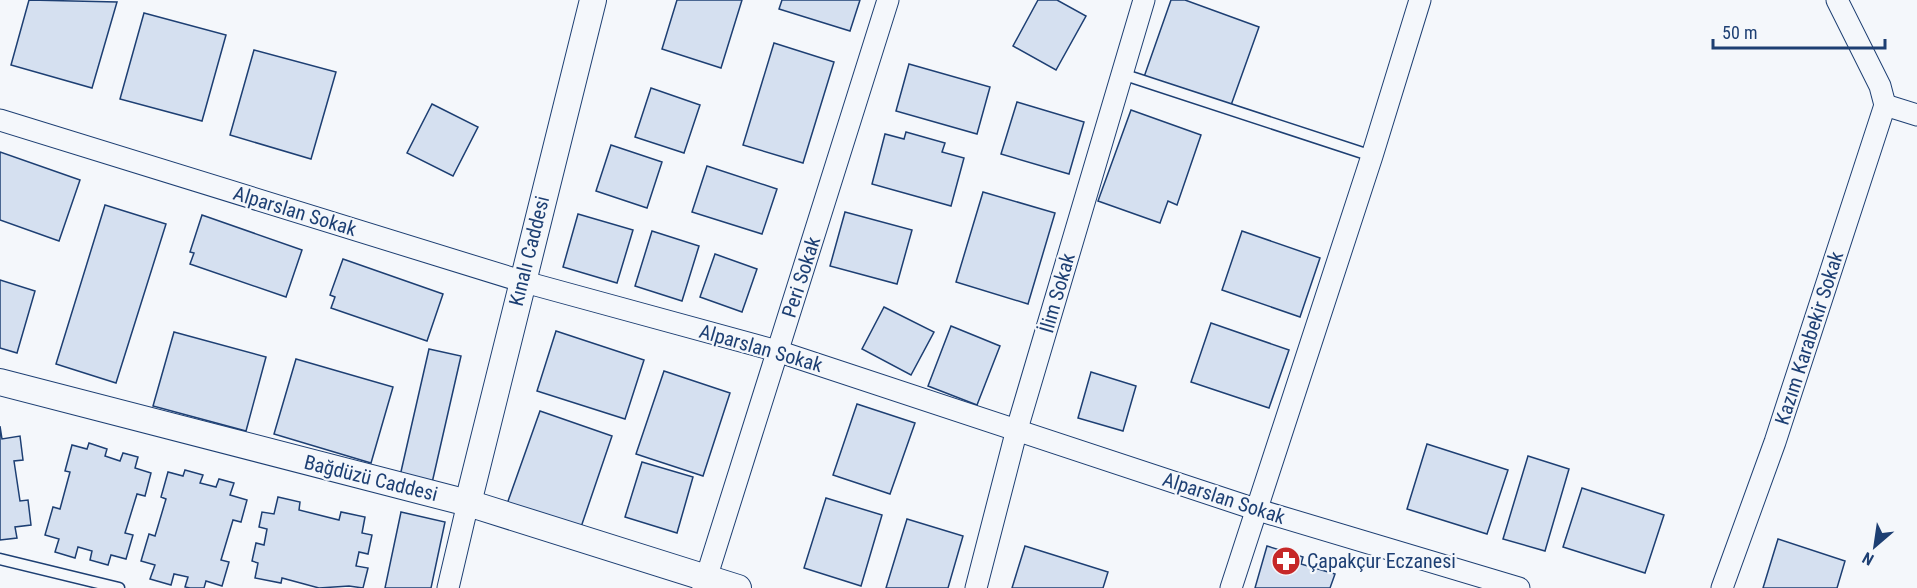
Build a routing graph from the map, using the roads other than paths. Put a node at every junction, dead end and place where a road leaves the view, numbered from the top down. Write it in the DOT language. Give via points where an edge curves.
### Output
graph roads {
  1 [pos="593,0"];
  2 [pos="888,0"];
  3 [pos="1144,0"];
  4 [pos="1420,0"];
  5 [pos="1837,0"];
  6 [pos="1122,74"];
  7 [pos="1883,95"];
  8 [pos="1917,115"];
  9 [pos="0,120"];
  10 [pos="1372,156"];
  11 [pos="521,282"];
  12 [pos="777,351"];
  13 [pos="0,382"];
  14 [pos="1017,429"];
  15 [pos="468,503"];
  16 [pos="1258,510"];
  17 [pos="0,559"];
  18 [pos="704,584"];
  19 [pos="119,588"];
  20 [pos="448,588"];
  21 [pos="738,588"];
  22 [pos="976,588"];
  23 [pos="1231,588"];
  24 [pos="1519,588"];
  25 [pos="1722,588"];
  1 -- 11 [label="street, Kınalı Caddesi"];
  2 -- 12 [label="street, Peri Sokak"];
  3 -- 6 [label="street, İlim Sokak"];
  4 -- 10 [label="street"];
  5 -- 7 [label="street"];
  6 -- 10 [label="lane"];
  6 -- 14 [label="street, İlim Sokak"];
  7 -- 8 [label="street"];
  7 -- 25 [label="street, Kazım Karabekir Sokak" via="1778,431"];
  9 -- 11 [label="street, Alparslan Sokak"];
  10 -- 16 [label="street"];
  11 -- 12 [label="street, Alparslan Sokak"];
  11 -- 15 [label="street, Kınalı Caddesi"];
  12 -- 14 [label="street, Alparslan Sokak"];
  12 -- 18 [label="street, Peri Sokak"];
  13 -- 15 [label="street, Bağdüzü Caddesi"];
  14 -- 16 [label="street, Alparslan Sokak"];
  14 -- 22 [label="street, İlim Sokak"];
  15 -- 18 [label="street, Bağdüzü Caddesi"];
  15 -- 20 [label="street"];
  16 -- 23 [label="street"];
  16 -- 24 [label="street, Alparslan Sokak"];
  17 -- 19 [label="lane"];
  18 -- 21 [label="street, Bağdüzü Caddesi"];
}
